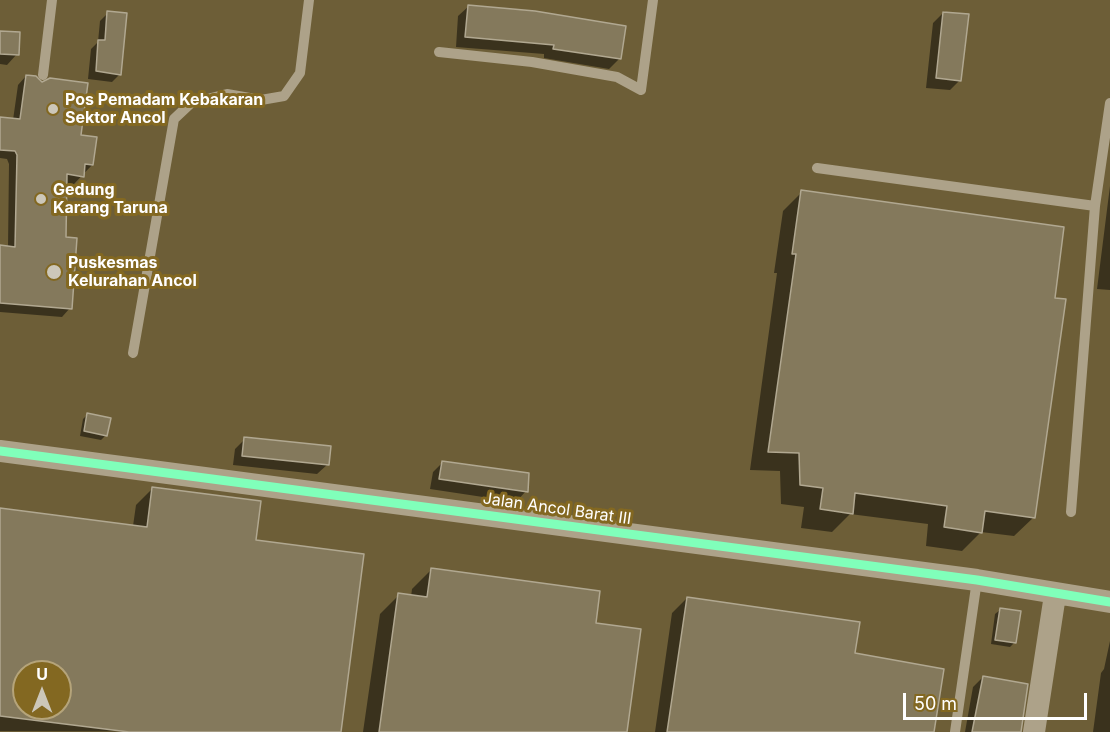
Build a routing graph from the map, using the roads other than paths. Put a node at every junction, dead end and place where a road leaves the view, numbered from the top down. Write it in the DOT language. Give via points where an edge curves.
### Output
graph roads {
  1 [pos="52,0"];
  2 [pos="309,0"];
  3 [pos="653,0"];
  4 [pos="438,52"];
  5 [pos="43,75"];
  6 [pos="1110,103"];
  7 [pos="817,168"];
  8 [pos="1095,206"];
  9 [pos="133,353"];
  10 [pos="0,451"];
  11 [pos="1071,512"];
  12 [pos="977,580"];
  13 [pos="1055,595"];
  14 [pos="1110,602"];
  15 [pos="955,732"];
  16 [pos="1034,732"];
  1 -- 5 [label="lane"];
  2 -- 9 [label="lane" via="300,73 284,96 261,100 227,94 191,104 174,119"];
  3 -- 4 [label="lane" via="641,90 617,77 532,62"];
  6 -- 8 [label="lane"];
  7 -- 8 [label="lane"];
  8 -- 11 [label="lane"];
  10 -- 12 [label="street, Jalan Ancol Barat III"];
  12 -- 13 [label="street, Jalan Ancol Barat III"];
  12 -- 15 [label="lane"];
  13 -- 14 [label="street, Jalan Ancol Barat III"];
  13 -- 16 [label="street"];
}
